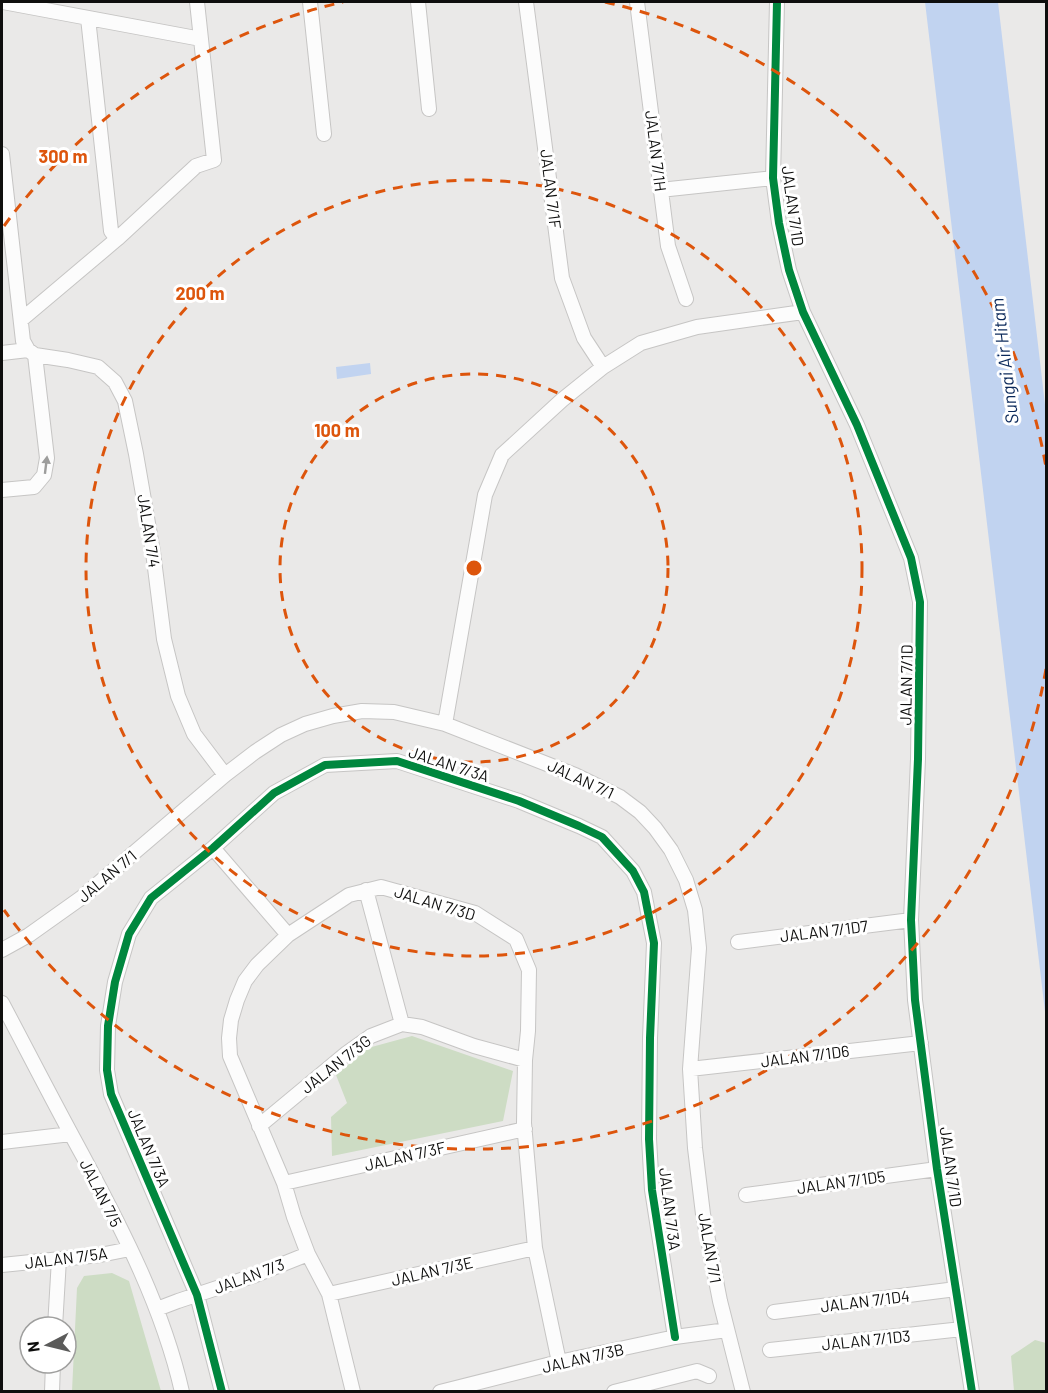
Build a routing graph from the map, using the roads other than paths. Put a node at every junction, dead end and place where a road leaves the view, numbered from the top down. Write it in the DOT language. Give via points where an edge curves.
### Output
graph roads {
  1 [pos="3,2"];
  2 [pos="197,2"];
  3 [pos="310,2"];
  4 [pos="418,2"];
  5 [pos="526,2"];
  6 [pos="636,2"];
  7 [pos="777,2"];
  8 [pos="88,18"];
  9 [pos="201,39"];
  10 [pos="429,109"];
  11 [pos="324,134"];
  12 [pos="2,154"];
  13 [pos="772,178"];
  14 [pos="660,190"];
  15 [pos="5,208"];
  16 [pos="117,239"];
  17 [pos="686,299"];
  18 [pos="803,312"];
  19 [pos="21,320"];
  20 [pos="29,349"];
  21 [pos="2,353"];
  22 [pos="603,368"];
  23 [pos="2,490"];
  24 [pos="445,724"];
  25 [pos="225,775"];
  26 [pos="213,848"];
  27 [pos="366,890"];
  28 [pos="911,920"];
  29 [pos="288,935"];
  30 [pos="738,942"];
  31 [pos="2,950"];
  32 [pos="2,1003"];
  33 [pos="6,1021"];
  34 [pos="402,1024"];
  35 [pos="921,1043"];
  36 [pos="525,1060"];
  37 [pos="690,1069"];
  38 [pos="259,1126"];
  39 [pos="525,1129"];
  40 [pos="71,1134"];
  41 [pos="2,1142"];
  42 [pos="937,1169"];
  43 [pos="284,1183"];
  44 [pos="746,1196"];
  45 [pos="535,1248"];
  46 [pos="130,1249"];
  47 [pos="308,1254"];
  48 [pos="59,1259"];
  49 [pos="2,1265"];
  50 [pos="956,1289"];
  51 [pos="197,1294"];
  52 [pos="329,1294"];
  53 [pos="157,1309"];
  54 [pos="774,1312"];
  55 [pos="56,1315"];
  56 [pos="962,1329"];
  57 [pos="727,1330"];
  58 [pos="675,1337"];
  59 [pos="770,1350"];
  60 [pos="560,1362"];
  61 [pos="53,1375"];
  62 [pos="709,1376"];
  63 [pos="472,1388"];
  64 [pos="52,1392"];
  65 [pos="182,1392"];
  66 [pos="222,1392"];
  67 [pos="353,1392"];
  68 [pos="440,1392"];
  69 [pos="614,1392"];
  70 [pos="743,1392"];
  71 [pos="972,1392"];
  1 -- 8 [label="street"];
  2 -- 9 [label="street"];
  3 -- 11 [label="street"];
  4 -- 10 [label="street"];
  5 -- 22 [label="street, JALAN 7/1F" via="562,278 584,338"];
  6 -- 14 [label="street, JALAN 7/1H"];
  7 -- 13 [label="street, JALAN 7/1D"];
  8 -- 9 [label="street"];
  8 -- 16 [label="street" via="111,231"];
  9 -- 16 [label="street" via="214,160 196,166"];
  12 -- 15 [label="street"];
  13 -- 14 [label="street"];
  13 -- 18 [label="street, JALAN 7/1D" via="789,270"];
  14 -- 17 [label="street, JALAN 7/1H" via="668,246"];
  15 -- 19 [label="street"];
  16 -- 19 [label="street"];
  18 -- 22 [label="street" via="697,327 641,343"];
  18 -- 28 [label="street, JALAN 7/1D" via="857,425 911,558 920,602"];
  19 -- 20 [label="street"];
  20 -- 21 [label="street, JALAN 7/4"];
  23 -- 20 [label="street, one-way" via="34,487 44,475 47,458"];
  20 -- 25 [label="street, JALAN 7/4" via="98,367 115,382 125,401 153,552 164,639 178,696 194,734"];
  22 -- 24 [label="street" via="502,455 485,495"];
  24 -- 25 [label="street, JALAN 7/1" via="394,712 362,711 333,716 281,735"];
  24 -- 37 [label="street, JALAN 7/1" via="620,797 640,812 666,843 686,880 695,910 699,948"];
  25 -- 31 [label="street, JALAN 7/1" via="81,898"];
  26 -- 29 [label="street"];
  26 -- 51 [label="street, JALAN 7/3A" via="151,898 129,934 108,1026 111,1094"];
  26 -- 58 [label="street, JALAN 7/3A" via="274,793 325,765 397,761 519,801 602,837 633,871 644,892 654,943 649,1139 652,1190"];
  27 -- 29 [label="street, JALAN 7/3D" via="349,895"];
  27 -- 34 [label="street"];
  27 -- 36 [label="street, JALAN 7/3D" via="381,887 475,914 516,939 529,970"];
  28 -- 30 [label="street, JALAN 7/1D7"];
  28 -- 35 [label="street, JALAN 7/1D"];
  29 -- 38 [label="street, JALAN 7/3D" via="245,981 231,1020 230,1056"];
  32 -- 33 [label="street, JALAN 7/5"];
  33 -- 40 [label="street, JALAN 7/5"];
  34 -- 36 [label="street"];
  34 -- 38 [label="street, JALAN 7/3G" via="371,1036 346,1053"];
  35 -- 37 [label="street, JALAN 7/1D6"];
  35 -- 42 [label="street, JALAN 7/1D"];
  36 -- 39 [label="street, JALAN 7/3D"];
  37 -- 57 [label="street, JALAN 7/1" via="703,1214"];
  38 -- 43 [label="street, JALAN 7/3D"];
  39 -- 43 [label="street, JALAN 7/3F"];
  39 -- 45 [label="street, JALAN 7/3D"];
  40 -- 41 [label="street"];
  40 -- 46 [label="street, JALAN 7/5"];
  42 -- 44 [label="street, JALAN 7/1D5"];
  42 -- 50 [label="street, JALAN 7/1D"];
  43 -- 47 [label="street, JALAN 7/3D"];
  45 -- 52 [label="street, JALAN 7/3E"];
  45 -- 60 [label="street, JALAN 7/3D"];
  46 -- 48 [label="street, JALAN 7/5A"];
  46 -- 53 [label="street, JALAN 7/5"];
  47 -- 51 [label="street, JALAN 7/3"];
  47 -- 52 [label="street, JALAN 7/3D"];
  48 -- 49 [label="street, JALAN 7/5A"];
  48 -- 55 [label="street"];
  50 -- 54 [label="street, JALAN 7/1D4"];
  50 -- 56 [label="street, JALAN 7/1D"];
  51 -- 53 [label="street, JALAN 7/3"];
  51 -- 66 [label="street, JALAN 7/3A"];
  52 -- 67 [label="street, JALAN 7/3D"];
  53 -- 65 [label="street, JALAN 7/5"];
  56 -- 59 [label="street, JALAN 7/1D3"];
  56 -- 71 [label="street, JALAN 7/1D"];
  57 -- 58 [label="street, JALAN 7/3B"];
  57 -- 70 [label="street, JALAN 7/1"];
  58 -- 60 [label="street, JALAN 7/3B"];
  60 -- 63 [label="street, JALAN 7/3B"];
  61 -- 64 [label="street"];
  62 -- 69 [label="street" via="697,1371"];
  63 -- 68 [label="street, JALAN 7/3B"];
}
